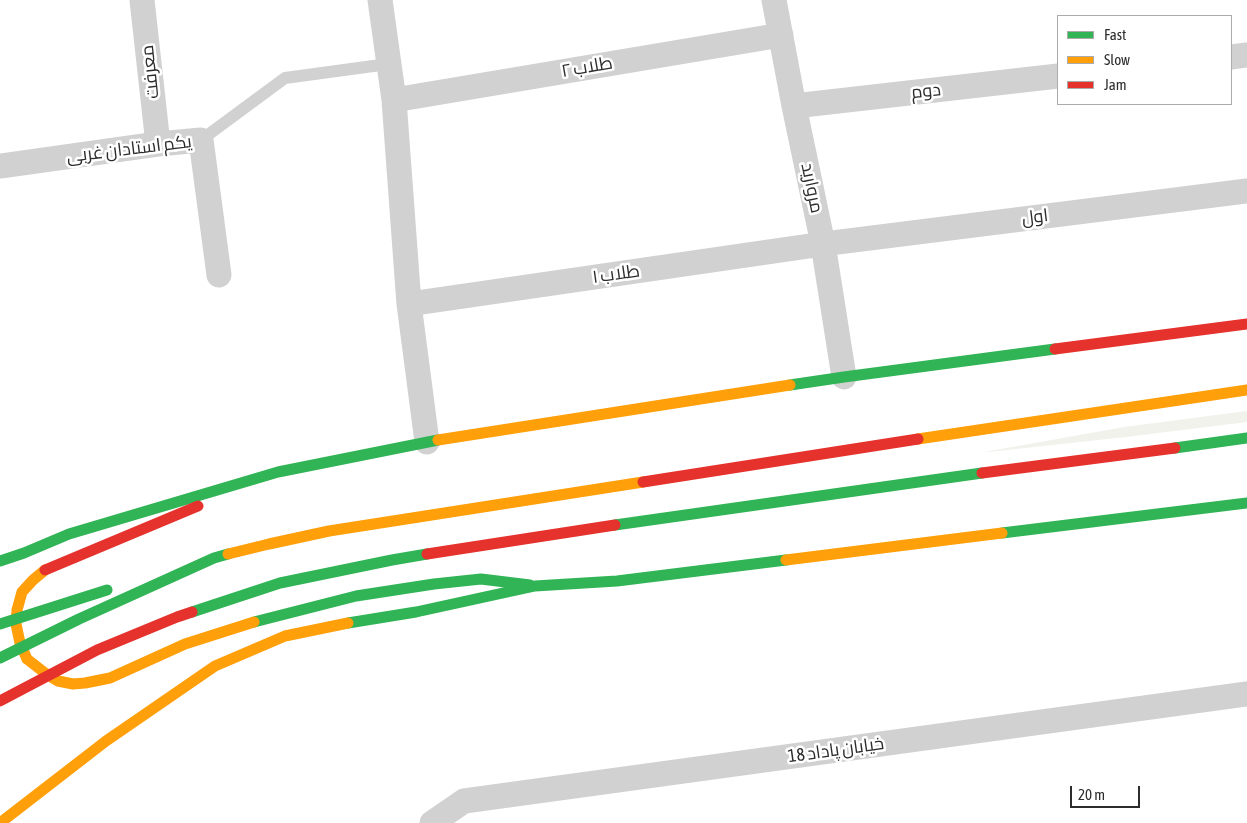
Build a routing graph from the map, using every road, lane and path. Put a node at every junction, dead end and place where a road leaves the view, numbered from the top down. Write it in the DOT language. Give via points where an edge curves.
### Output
graph roads {
  1 [pos="142,0"];
  2 [pos="380,0"];
  3 [pos="774,0"];
  4 [pos="781,34"];
  5 [pos="1247,55"];
  6 [pos="1232,57"];
  7 [pos="388,64"];
  8 [pos="1057,76"];
  9 [pos="394,100"];
  10 [pos="794,106"];
  11 [pos="201,140"];
  12 [pos="158,144"];
  13 [pos="0,166"];
  14 [pos="1247,191"];
  15 [pos="823,244"];
  16 [pos="219,275"];
  17 [pos="409,304"];
  18 [pos="1247,324"];
  19 [pos="844,377"];
  20 [pos="1247,390"];
  21 [pos="1247,438"];
  22 [pos="427,442"];
  23 [pos="278,472"];
  24 [pos="1247,503"];
  25 [pos="214,558"];
  26 [pos="0,561"];
  27 [pos="535,586"];
  28 [pos="0,624"];
  29 [pos="0,658"];
  30 [pos="1247,694"];
  31 [pos="0,701"];
  32 [pos="0,823"];
  33 [pos="432,823"];
  1 -- 12 [label="street, معرفت"];
  2 -- 7 [label="street"];
  3 -- 4 [label="street, مروارید"];
  4 -- 9 [label="street, طلاب ۲"];
  4 -- 10 [label="street, مروارید"];
  5 -- 6 [label="street"];
  7 -- 9 [label="street"];
  7 -- 11 [label="lane, یکم استادان غربی" via="285,78"];
  8 -- 10 [label="street, دوم"];
  9 -- 17 [label="street"];
  10 -- 15 [label="street, مروارید"];
  11 -- 12 [label="street, یکم استادان غربی"];
  11 -- 16 [label="street"];
  12 -- 13 [label="street, یکم استادان غربی"];
  14 -- 15 [label="street, اول"];
  15 -- 17 [label="street, طلاب ۱"];
  15 -- 19 [label="street, مروارید"];
  17 -- 22 [label="street"];
  18 -- 19 [label="main road"];
  19 -- 22 [label="main road"];
  20 -- 25 [label="main road, bridge" via="328,531"];
  21 -- 31 [label="main road, bridge" via="604,526 392,560 289,581 177,617 97,650"];
  22 -- 23 [label="main road"];
  23 -- 26 [label="main road" via="69,534"];
  23 -- 27 [label="main road" via="45,570 22,592 16,610 20,643 27,659 58,681 85,683 110,678 185,644 247,624 356,596 481,579"];
  24 -- 27 [label="main road" via="617,581"];
  25 -- 28 [label="main road, bridge"];
  25 -- 29 [label="main road, bridge"];
  27 -- 32 [label="main road" via="285,636 214,666 106,741"];
  30 -- 33 [label="street, خیابان پاداد 18" via="464,800"];
}
